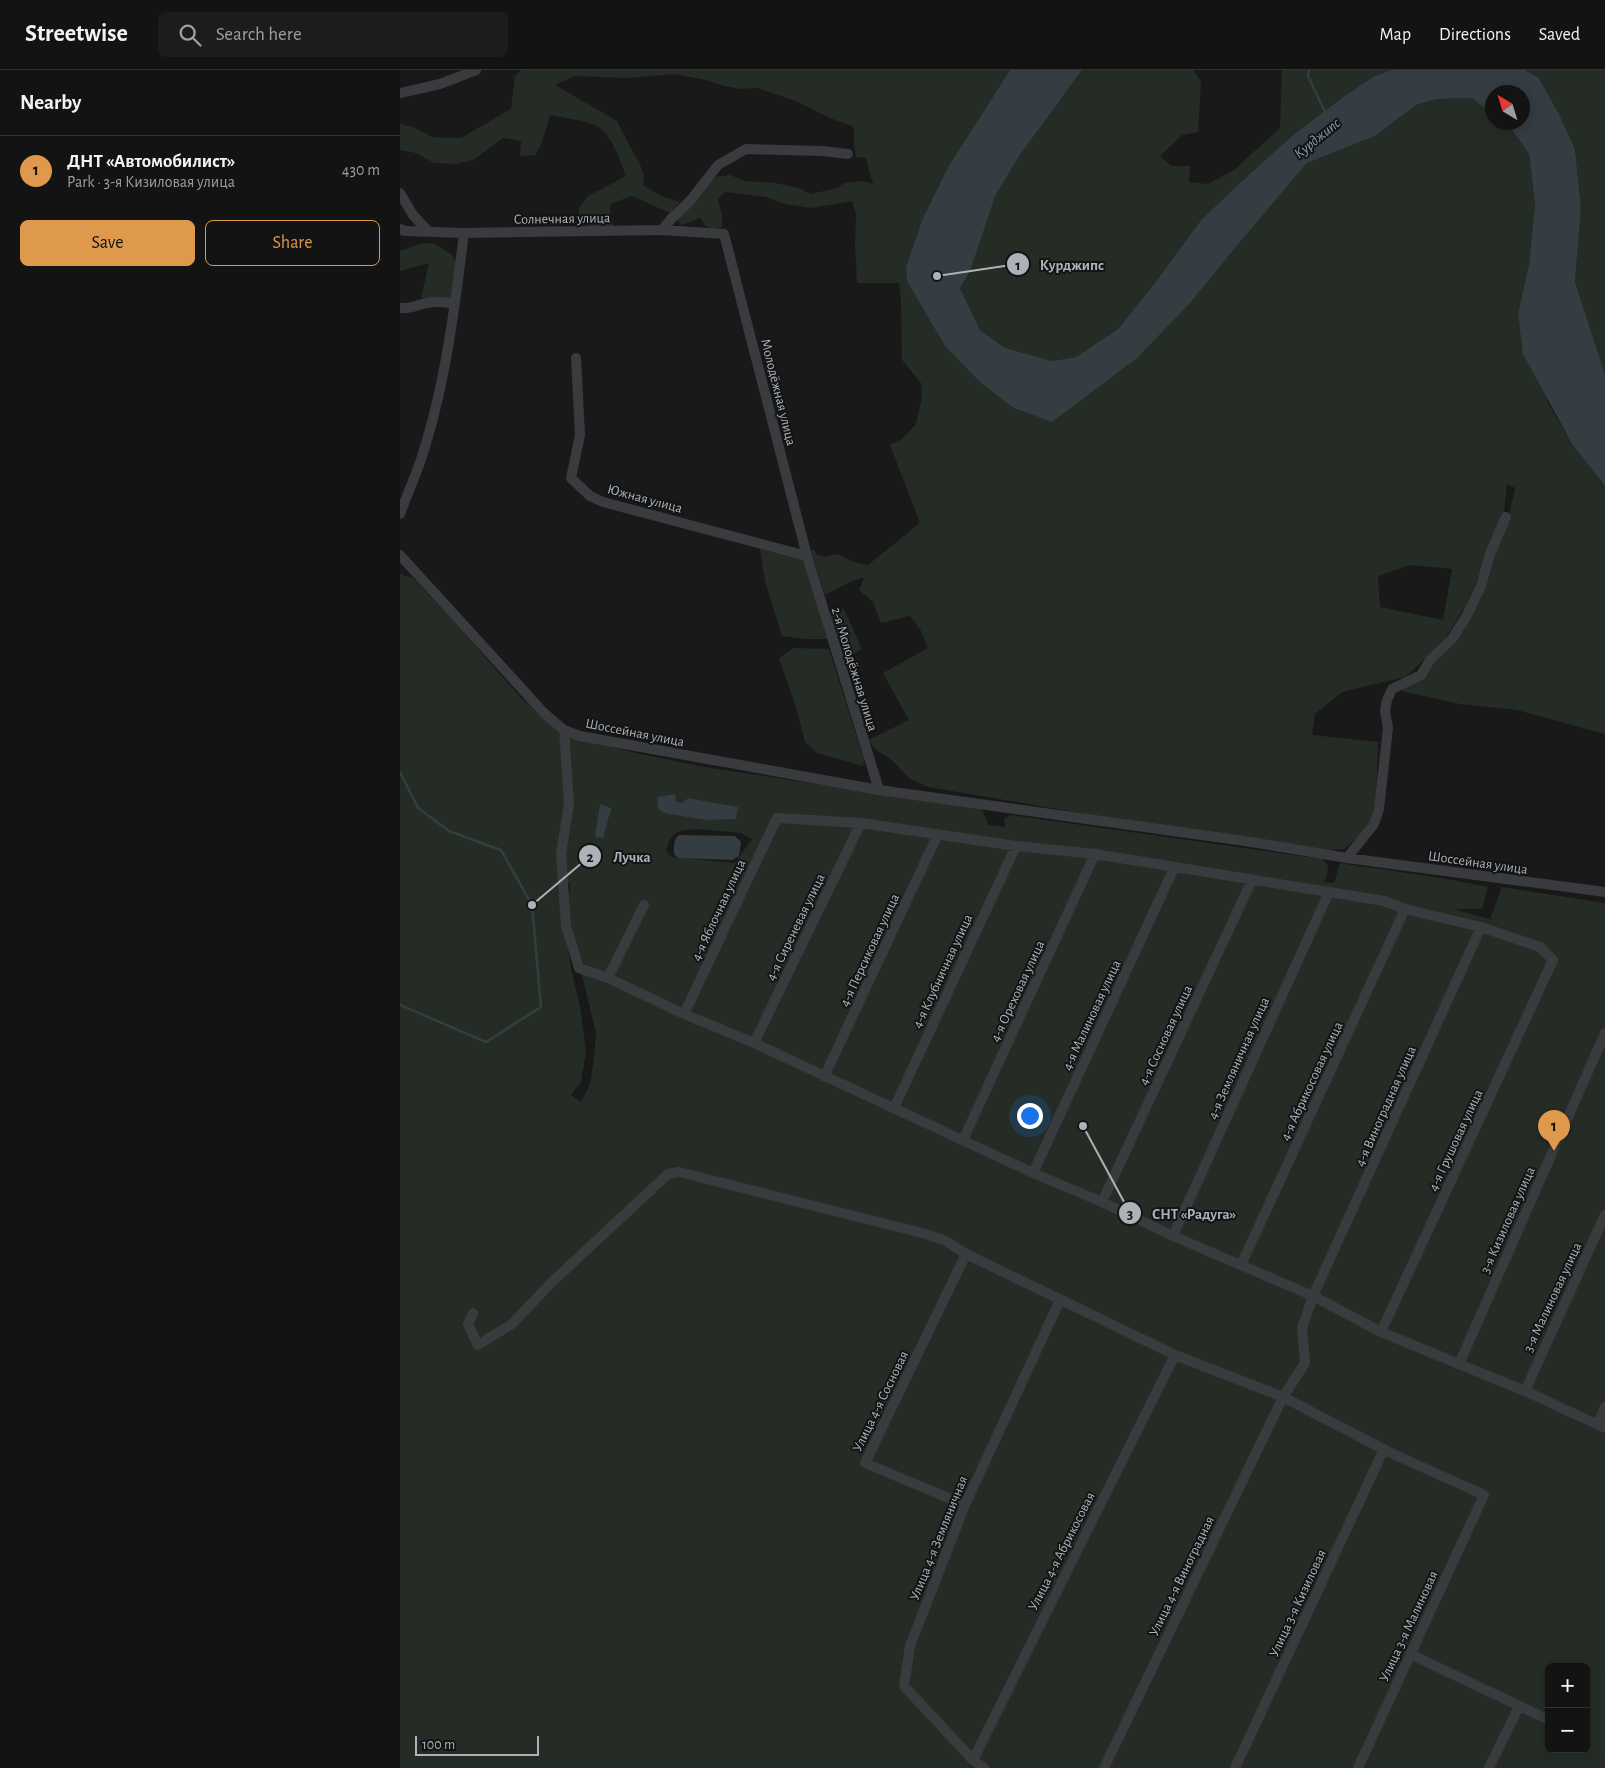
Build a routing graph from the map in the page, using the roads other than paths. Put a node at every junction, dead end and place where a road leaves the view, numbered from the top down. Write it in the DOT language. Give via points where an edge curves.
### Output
graph roads {
  1 [pos="476,70"];
  2 [pos="400,93"];
  3 [pos="848,154"];
  4 [pos="400,193"];
  5 [pos="400,229"];
  6 [pos="427,230"];
  7 [pos="662,230"];
  8 [pos="464,233"];
  9 [pos="724,234"];
  10 [pos="455,304"];
  11 [pos="400,308"];
  12 [pos="576,358"];
  13 [pos="400,514"];
  14 [pos="1506,517"];
  15 [pos="400,555"];
  16 [pos="806,556"];
  17 [pos="564,730"];
  18 [pos="879,790"];
  19 [pos="861,823"];
  20 [pos="938,834"];
  21 [pos="1016,846"];
  22 [pos="1095,854"];
  23 [pos="1347,858"];
  24 [pos="1174,868"];
  25 [pos="1252,880"];
  26 [pos="1329,892"];
  27 [pos="1605,892"];
  28 [pos="644,905"];
  29 [pos="1405,909"];
  30 [pos="1481,928"];
  31 [pos="608,978"];
  32 [pos="684,1014"];
  33 [pos="1605,1033"];
  34 [pos="754,1043"];
  35 [pos="824,1077"];
  36 [pos="894,1108"];
  37 [pos="963,1140"];
  38 [pos="1033,1173"];
  39 [pos="1102,1202"];
  40 [pos="1605,1215"];
  41 [pos="1173,1236"];
  42 [pos="966,1254"];
  43 [pos="1241,1265"];
  44 [pos="1313,1296"];
  45 [pos="1060,1300"];
  46 [pos="473,1313"];
  47 [pos="1381,1332"];
  48 [pos="1175,1355"];
  49 [pos="1458,1364"];
  50 [pos="1525,1391"];
  51 [pos="1283,1396"];
  52 [pos="1605,1407"];
  53 [pos="1601,1426"];
  54 [pos="1384,1449"];
  55 [pos="965,1505"];
  56 [pos="1410,1654"];
  57 [pos="1519,1706"];
  58 [pos="1545,1718"];
  59 [pos="973,1760"];
  60 [pos="984,1768"];
  61 [pos="1104,1768"];
  62 [pos="1235,1768"];
  63 [pos="1358,1768"];
  64 [pos="1489,1768"];
  1 -- 2 [label="street" via="440,84"];
  3 -- 7 [label="street" via="746,149 718,164 690,201"];
  4 -- 6 [label="street"];
  5 -- 6 [label="street, Солнечная улица"];
  6 -- 8 [label="street, Солнечная улица"];
  7 -- 8 [label="street, Солнечная улица"];
  7 -- 9 [label="street, Солнечная улица"];
  8 -- 10 [label="street"];
  9 -- 16 [label="street, Молодёжная улица"];
  10 -- 11 [label="street" via="428,303 409,309"];
  10 -- 13 [label="street" via="440,388 424,450"];
  12 -- 16 [label="street, Южная улица" via="580,435 571,478 590,496"];
  14 -- 23 [label="street" via="1481,586 1452,639 1430,660 1421,676 1392,689 1385,712 1388,728 1379,809 1374,824"];
  15 -- 17 [label="street, Шоссейная улица" via="499,665"];
  16 -- 18 [label="street, 2-я Молодёжная улица"];
  17 -- 18 [label="street, Шоссейная улица" via="580,736"];
  17 -- 31 [label="street" via="569,804 561,854 566,926 579,968"];
  18 -- 23 [label="street, Шоссейная улица"];
  19 -- 20 [label="street"];
  19 -- 32 [label="street, 4-я Яблочная улица" via="777,818"];
  19 -- 34 [label="street, 4-я Сиреневая улица"];
  20 -- 21 [label="street"];
  20 -- 35 [label="street, 4-я Персиковая улица"];
  21 -- 22 [label="street"];
  21 -- 36 [label="street, 4-я Клубничная улица"];
  22 -- 24 [label="street"];
  22 -- 37 [label="street, 4-я Ореховая улица"];
  23 -- 27 [label="street, Шоссейная улица"];
  24 -- 25 [label="street"];
  24 -- 38 [label="street, 4-я Малиновая улица"];
  25 -- 26 [label="street"];
  25 -- 39 [label="street, 4-я Сосновая улица"];
  26 -- 29 [label="street" via="1384,901"];
  26 -- 41 [label="street, 4-я Земляничная улица"];
  28 -- 31 [label="street"];
  29 -- 30 [label="street"];
  29 -- 43 [label="street, 4-я Абрикосовая улица"];
  30 -- 44 [label="street, 4-я Виноградная улица"];
  30 -- 47 [label="street, 4-я Грушовая улица" via="1540,947 1553,960"];
  31 -- 32 [label="street"];
  32 -- 34 [label="street"];
  33 -- 49 [label="street, 3-я Кизиловая улица"];
  34 -- 35 [label="street"];
  35 -- 36 [label="street"];
  36 -- 37 [label="street"];
  37 -- 38 [label="street"];
  38 -- 39 [label="street"];
  39 -- 41 [label="street"];
  40 -- 50 [label="street, 3-я Малиновая улица"];
  41 -- 43 [label="street"];
  42 -- 45 [label="street"];
  42 -- 46 [label="street" via="946,1241 926,1234 679,1172 668,1174 552,1282 512,1324 478,1345 468,1324"];
  42 -- 55 [label="street, Улица 4-я Сосновая" via="865,1463"];
  43 -- 44 [label="street"];
  44 -- 47 [label="street"];
  44 -- 51 [label="street, 4-я Виноградная улица" via="1302,1328 1305,1363"];
  45 -- 48 [label="street"];
  45 -- 55 [label="street, Улица 4-я Земляничная"];
  47 -- 49 [label="street"];
  48 -- 51 [label="street"];
  48 -- 59 [label="street, Улица 4-я Абрикосовая"];
  49 -- 50 [label="street"];
  50 -- 53 [label="street"];
  51 -- 54 [label="street"];
  51 -- 61 [label="street, Улица 4-я Виноградная"];
  52 -- 53 [label="street"];
  54 -- 56 [label="street, Улица 3-я Малиновая" via="1484,1495"];
  54 -- 62 [label="street, Улица 3-я Кизиловая"];
  55 -- 59 [label="street, Улица 4-я Земляничная" via="910,1646 904,1686"];
  56 -- 57 [label="street"];
  56 -- 63 [label="street, Улица 3-я Малиновая"];
  57 -- 58 [label="street"];
  57 -- 64 [label="street"];
  59 -- 60 [label="street, Улица 4-я Земляничная"];
}
